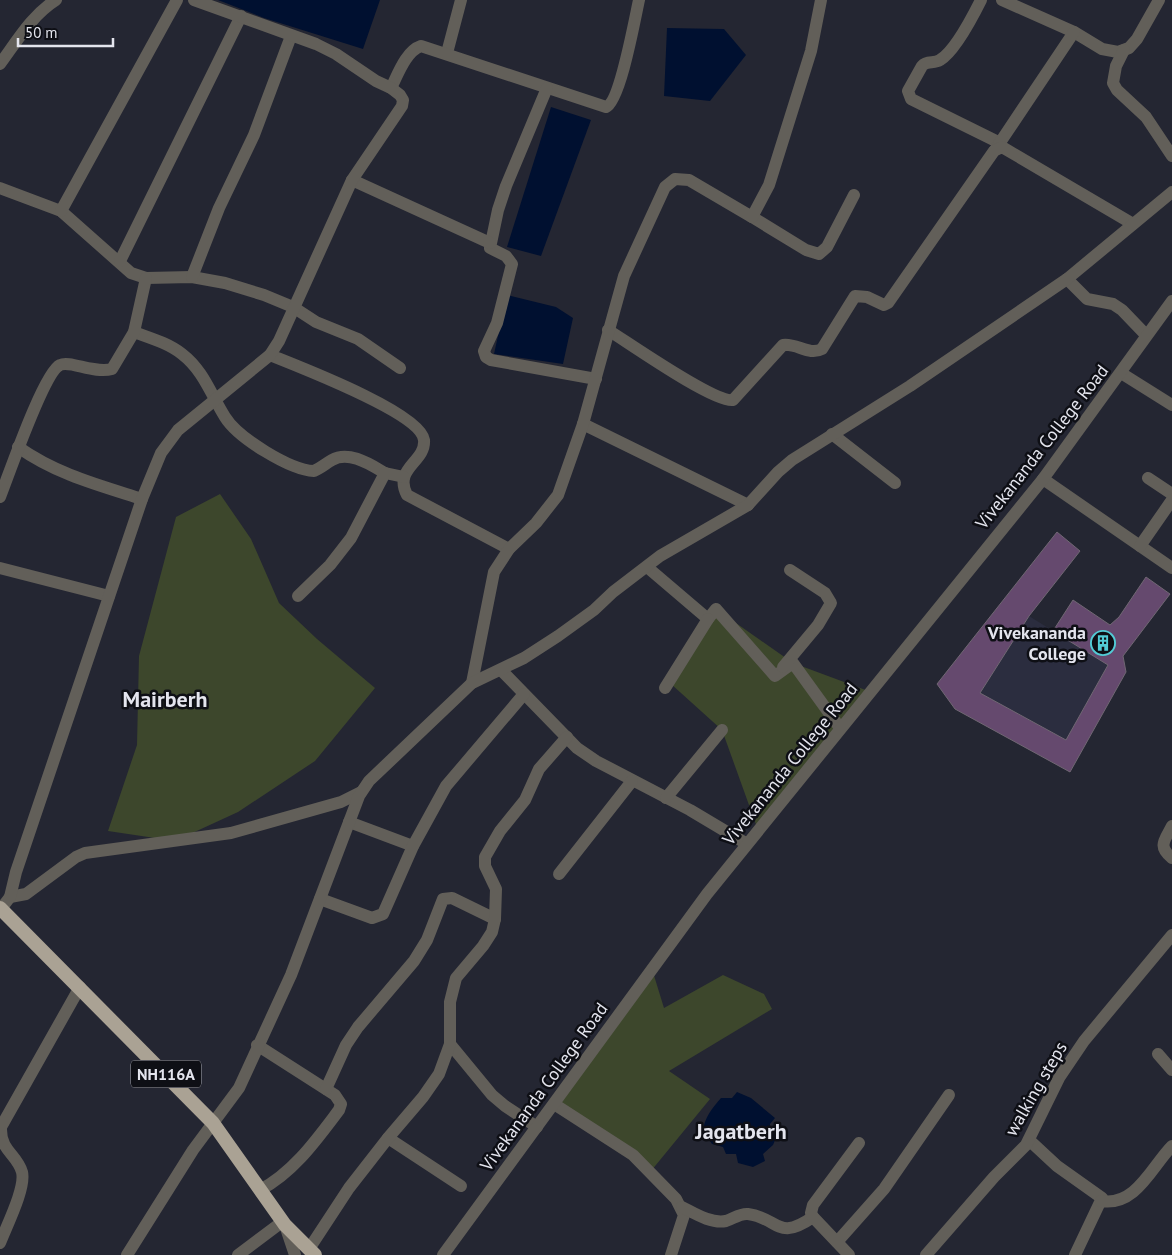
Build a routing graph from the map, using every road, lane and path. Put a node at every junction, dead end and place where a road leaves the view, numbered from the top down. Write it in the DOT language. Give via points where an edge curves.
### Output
graph roads {
  1 [pos="56,0"];
  2 [pos="177,0"];
  3 [pos="194,0"];
  4 [pos="461,0"];
  5 [pos="639,0"];
  6 [pos="821,0"];
  7 [pos="981,0"];
  8 [pos="1002,0"];
  9 [pos="1159,0"];
  10 [pos="241,16"];
  11 [pos="1074,32"];
  12 [pos="291,36"];
  13 [pos="1124,50"];
  14 [pos="447,53"];
  15 [pos="0,64"];
  16 [pos="391,88"];
  17 [pos="547,88"];
  18 [pos="997,147"];
  19 [pos="1172,156"];
  20 [pos="352,180"];
  21 [pos="0,188"];
  22 [pos="1172,192"];
  23 [pos="854,195"];
  24 [pos="61,211"];
  25 [pos="752,217"];
  26 [pos="1133,224"];
  27 [pos="490,243"];
  28 [pos="120,261"];
  29 [pos="192,277"];
  30 [pos="146,278"];
  31 [pos="1066,279"];
  32 [pos="1172,301"];
  33 [pos="292,307"];
  34 [pos="608,330"];
  35 [pos="134,332"];
  36 [pos="1146,335"];
  37 [pos="270,354"];
  38 [pos="400,368"];
  39 [pos="1121,373"];
  40 [pos="596,379"];
  41 [pos="216,400"];
  42 [pos="1172,405"];
  43 [pos="583,424"];
  44 [pos="832,434"];
  45 [pos="18,447"];
  46 [pos="385,473"];
  47 [pos="404,477"];
  48 [pos="1148,478"];
  49 [pos="1043,479"];
  50 [pos="895,483"];
  51 [pos="1172,494"];
  52 [pos="0,498"];
  53 [pos="142,499"];
  54 [pos="1172,500"];
  55 [pos="748,505"];
  56 [pos="1140,546"];
  57 [pos="509,549"];
  58 [pos="646,567"];
  59 [pos="0,568"];
  60 [pos="1172,568"];
  61 [pos="790,570"];
  62 [pos="109,596"];
  63 [pos="298,596"];
  64 [pos="708,619"];
  65 [pos="501,670"];
  66 [pos="775,676"];
  67 [pos="472,683"];
  68 [pos="665,688"];
  69 [pos="524,694"];
  70 [pos="840,728"];
  71 [pos="722,730"];
  72 [pos="567,737"];
  73 [pos="632,781"];
  74 [pos="361,792"];
  75 [pos="666,798"];
  76 [pos="349,822"];
  77 [pos="1172,826"];
  78 [pos="747,844"];
  79 [pos="413,846"];
  80 [pos="1172,858"];
  81 [pos="559,874"];
  82 [pos="10,897"];
  83 [pos="320,899"];
  84 [pos="1,909"];
  85 [pos="495,919"];
  86 [pos="1172,935"];
  87 [pos="80,988"];
  88 [pos="450,1044"];
  89 [pos="257,1045"];
  90 [pos="1158,1054"];
  91 [pos="1172,1070"];
  92 [pos="326,1089"];
  93 [pos="949,1095"];
  94 [pos="554,1104"];
  95 [pos="213,1123"];
  96 [pos="537,1127"];
  97 [pos="388,1138"];
  98 [pos="1029,1140"];
  99 [pos="1,1141"];
  100 [pos="859,1143"];
  101 [pos="1172,1146"];
  102 [pos="461,1186"];
  103 [pos="260,1190"];
  104 [pos="1102,1201"];
  105 [pos="682,1206"];
  106 [pos="812,1217"];
  107 [pos="284,1223"];
  108 [pos="837,1242"];
  109 [pos="0,1243"];
  110 [pos="312,1252"];
  111 [pos="127,1255"];
  112 [pos="238,1255"];
  113 [pos="295,1255"];
  114 [pos="443,1255"];
  115 [pos="671,1255"];
  116 [pos="849,1255"];
  117 [pos="926,1255"];
  118 [pos="1075,1255"];
  1 -- 15 [label="street" via="43,8"];
  2 -- 24 [label="street"];
  3 -- 10 [label="street"];
  4 -- 14 [label="street"];
  5 -- 17 [label="street" via="611,105 600,107"];
  6 -- 25 [label="street" via="811,51 769,185"];
  7 -- 18 [label="street" via="960,37 942,58 925,62 908,92 911,99"];
  8 -- 11 [label="street"];
  9 -- 13 [label="street" via="1137,39"];
  10 -- 12 [label="street"];
  10 -- 28 [label="street"];
  11 -- 13 [label="street" via="1102,49"];
  11 -- 18 [label="street"];
  12 -- 16 [label="street" via="336,54"];
  12 -- 29 [label="street" via="254,135"];
  13 -- 19 [label="street" via="1116,66 1113,83 1146,117"];
  14 -- 16 [label="street" via="421,46 414,48"];
  14 -- 17 [label="street"];
  16 -- 20 [label="street" via="400,94 402,106"];
  17 -- 27 [label="street" via="506,186"];
  18 -- 26 [label="street" via="1007,148"];
  18 -- 34 [label="street" via="888,303 884,305 867,297 855,296 822,349 810,352 791,344 783,345 733,400 721,399"];
  20 -- 27 [label="street"];
  20 -- 33 [label="street"];
  21 -- 24 [label="street"];
  22 -- 26 [label="street"];
  23 -- 25 [label="street" via="827,247 819,254 806,250"];
  24 -- 28 [label="street"];
  25 -- 34 [label="street" via="689,180 675,178 665,187 637,246"];
  26 -- 31 [label="street"];
  27 -- 40 [label="street" via="493,252 506,256 512,264 497,323 484,352 486,357"];
  28 -- 30 [label="street" via="131,273"];
  29 -- 30 [label="street"];
  29 -- 33 [label="street" via="225,283"];
  30 -- 35 [label="street"];
  31 -- 36 [label="street" via="1087,299 1113,304 1122,310"];
  31 -- 44 [label="street" via="910,386"];
  32 -- 36 [label="street, Vivekananda College Road"];
  33 -- 37 [label="street" via="279,341"];
  33 -- 38 [label="street" via="316,322 358,339"];
  34 -- 40 [label="street"];
  35 -- 41 [label="street" via="182,354 204,376"];
  35 -- 45 [label="street" via="112,368 102,372 66,364 56,368"];
  36 -- 39 [label="street, Vivekananda College Road"];
  37 -- 41 [label="street"];
  37 -- 47 [label="street" via="394,411 414,424 422,434 423,450"];
  39 -- 42 [label="street"];
  39 -- 49 [label="street, Vivekananda College Road"];
  40 -- 43 [label="street"];
  41 -- 46 [label="street" via="235,429 294,467 314,471 333,459 345,457 368,463"];
  41 -- 53 [label="street" via="178,430 161,453"];
  43 -- 55 [label="street"];
  43 -- 57 [label="street" via="558,496"];
  44 -- 50 [label="street"];
  44 -- 55 [label="street" via="792,460"];
  45 -- 52 [label="street"];
  45 -- 53 [label="street" via="60,472"];
  46 -- 47 [label="street"];
  46 -- 63 [label="street" via="351,538 330,565"];
  47 -- 57 [label="street" via="403,488 407,495"];
  48 -- 51 [label="street"];
  49 -- 56 [label="street"];
  49 -- 70 [label="street, Vivekananda College Road"];
  53 -- 62 [label="street"];
  54 -- 56 [label="street"];
  55 -- 58 [label="street"];
  56 -- 60 [label="street"];
  57 -- 67 [label="street" via="494,572"];
  58 -- 64 [label="street"];
  58 -- 65 [label="street" via="571,628"];
  59 -- 62 [label="street"];
  61 -- 66 [label="street" via="825,593 831,603 818,625"];
  62 -- 82 [label="street"];
  64 -- 66 [label="street" via="716,609"];
  64 -- 68 [label="street"];
  65 -- 67 [label="street"];
  65 -- 69 [label="street"];
  66 -- 70 [label="street" via="793,663"];
  67 -- 74 [label="street" via="374,775"];
  69 -- 72 [label="street"];
  69 -- 79 [label="street" via="446,786"];
  70 -- 78 [label="street, Vivekananda College Road"];
  71 -- 75 [label="street"];
  72 -- 73 [label="street" via="596,762"];
  72 -- 85 [label="street" via="539,769 525,800 500,831 485,857 485,866 496,889"];
  73 -- 75 [label="street"];
  73 -- 81 [label="street"];
  74 -- 76 [label="street"];
  74 -- 82 [label="street" via="341,802 231,833 85,853 26,894"];
  75 -- 78 [label="street"];
  76 -- 79 [label="street"];
  76 -- 83 [label="street"];
  77 -- 80 [label="street" via="1162,847"];
  78 -- 94 [label="street, Vivekananda College Road"];
  79 -- 83 [label="street" via="383,914 372,918"];
  82 -- 84 [label="street"];
  83 -- 89 [label="street" via="291,975"];
  84 -- 87 [label="highway, NH116A"];
  85 -- 88 [label="street" via="492,932 483,946 456,978 450,1002"];
  85 -- 92 [label="street" via="452,898 443,899 427,940 414,961 358,1027"];
  86 -- 98 [label="street, walking steps" via="1084,1041 1059,1078"];
  87 -- 95 [label="highway, NH116A"];
  87 -- 99 [label="street" via="3,1120"];
  88 -- 96 [label="street" via="492,1095"];
  88 -- 97 [label="street" via="439,1074"];
  89 -- 92 [label="street"];
  89 -- 95 [label="street" via="238,1088"];
  90 -- 91 [label="street"];
  92 -- 103 [label="street" via="339,1099 339,1110 308,1150 272,1184"];
  93 -- 108 [label="street" via="884,1189"];
  94 -- 96 [label="street, Vivekananda College Road"];
  94 -- 105 [label="street" via="633,1155"];
  95 -- 103 [label="highway, NH116A"];
  95 -- 111 [label="street"];
  96 -- 114 [label="street, Vivekananda College Road"];
  97 -- 102 [label="street"];
  97 -- 110 [label="street" via="349,1188"];
  98 -- 104 [label="street" via="1067,1174 1100,1195"];
  98 -- 117 [label="street, walking steps"];
  99 -- 109 [label="street" via="20,1168 22,1179"];
  100 -- 106 [label="street" via="813,1206"];
  101 -- 104 [label="street" via="1136,1189 1121,1200"];
  103 -- 107 [label="highway, NH116A"];
  104 -- 118 [label="street"];
  105 -- 106 [label="street" via="716,1221 749,1214 790,1229"];
  105 -- 115 [label="street" via="682,1224"];
  106 -- 108 [label="street"];
  107 -- 110 [label="highway, NH116A"];
  107 -- 112 [label="street"];
  107 -- 113 [label="street"];
  108 -- 116 [label="street"];
}
